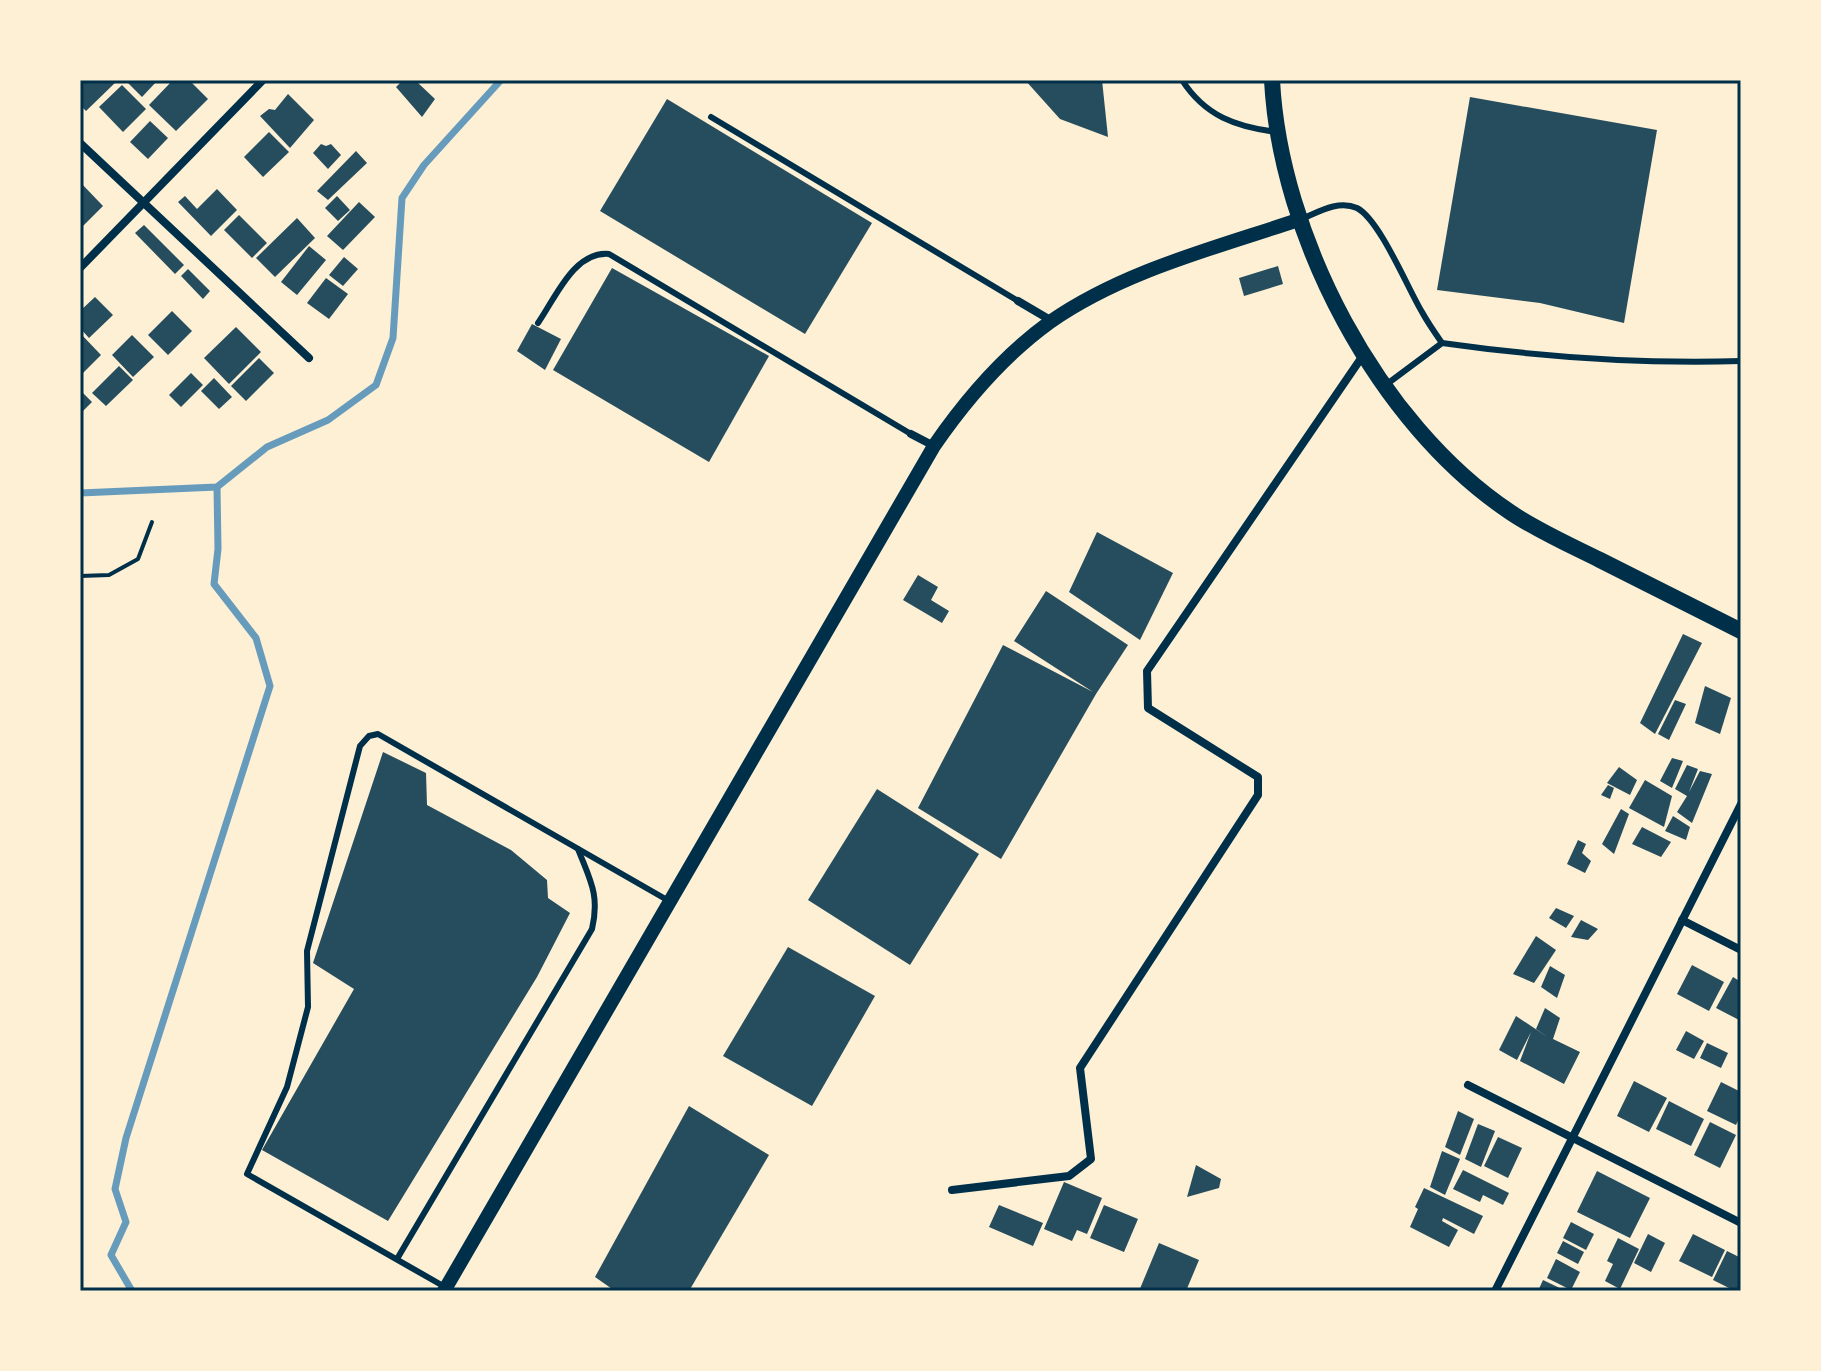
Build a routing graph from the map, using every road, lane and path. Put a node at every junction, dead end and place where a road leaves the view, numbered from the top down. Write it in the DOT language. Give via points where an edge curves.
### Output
graph roads {
  1 [pos="263,80"];
  2 [pos="1182,80"];
  3 [pos="1272,80"];
  4 [pos="711,117"];
  5 [pos="1277,132"];
  6 [pos="80,143"];
  7 [pos="143,203"];
  8 [pos="1298,220"];
  9 [pos="80,268"];
  10 [pos="1018,301"];
  11 [pos="1052,321"];
  12 [pos="538,323"];
  13 [pos="1442,343"];
  14 [pos="1365,353"];
  15 [pos="309,358"];
  16 [pos="1741,361"];
  17 [pos="1386,385"];
  18 [pos="911,434"];
  19 [pos="934,446"];
  20 [pos="152,522"];
  21 [pos="80,576"];
  22 [pos="1741,631"];
  23 [pos="1741,804"];
  24 [pos="578,849"];
  25 [pos="669,901"];
  26 [pos="1682,920"];
  27 [pos="1741,950"];
  28 [pos="1468,1085"];
  29 [pos="1572,1138"];
  30 [pos="952,1190"];
  31 [pos="1741,1223"];
  32 [pos="397,1259"];
  33 [pos="445,1289"];
  34 [pos="1495,1291"];
  1 -- 7 [label="street"];
  2 -- 5 [label="lane" via="1208,110 1252,129"];
  3 -- 5 [label="main road"];
  4 -- 10 [label="lane"];
  5 -- 8 [label="main road"];
  6 -- 7 [label="street"];
  7 -- 9 [label="street"];
  7 -- 15 [label="street"];
  8 -- 11 [label="street" via="1151,270"];
  8 -- 13 [label="lane" via="1331,207 1359,209 1382,238"];
  8 -- 14 [label="main road" via="1339,311"];
  10 -- 11 [label="street"];
  11 -- 19 [label="street" via="987,376"];
  12 -- 18 [label="lane" via="580,262 597,253 609,254"];
  13 -- 16 [label="lane" via="1521,354"];
  13 -- 17 [label="lane"];
  14 -- 17 [label="main road"];
  14 -- 30 [label="street" via="1147,671 1148,708 1258,777 1258,795 1080,1068 1091,1159 1069,1176"];
  17 -- 22 [label="main road" via="1453,467 1510,512"];
  18 -- 19 [label="street"];
  19 -- 25 [label="street"];
  20 -- 21 [label="path" via="138,559 109,575"];
  23 -- 26 [label="street"];
  24 -- 25 [label="lane"];
  24 -- 32 [label="lane" via="597,909 592,929"];
  24 -- 32 [label="lane" via="378,734 360,746 307,951 308,1007 287,1087 247,1174"];
  25 -- 33 [label="street"];
  26 -- 27 [label="street"];
  26 -- 29 [label="street"];
  28 -- 29 [label="street"];
  29 -- 31 [label="street"];
  29 -- 34 [label="street"];
  32 -- 33 [label="lane"];
}
